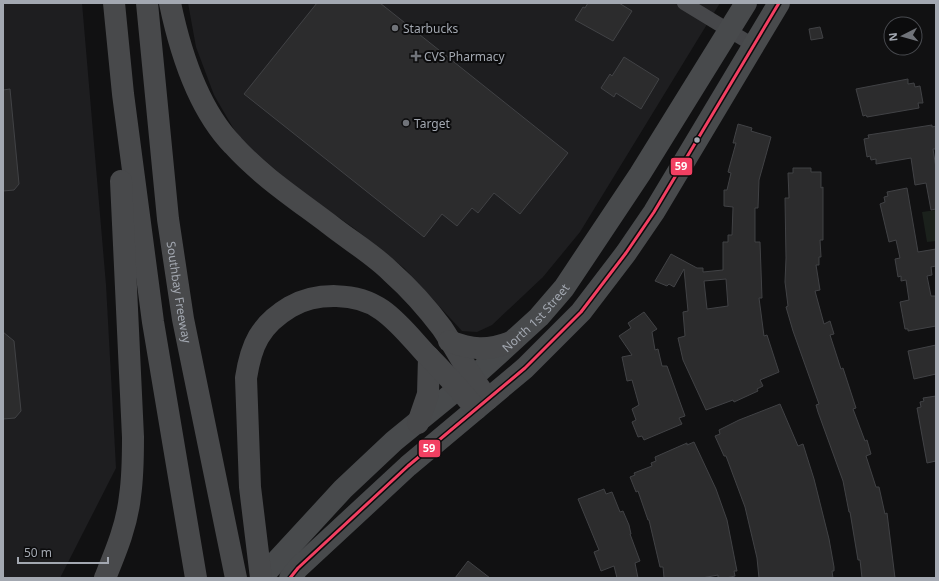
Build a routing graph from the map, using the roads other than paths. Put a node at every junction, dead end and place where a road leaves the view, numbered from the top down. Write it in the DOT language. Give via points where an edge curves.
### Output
graph roads {
  1 [pos="114,3"];
  2 [pos="146,3"];
  3 [pos="170,3"];
  4 [pos="684,3"];
  5 [pos="746,3"];
  6 [pos="779,3"];
  7 [pos="729,30"];
  8 [pos="753,45"];
  9 [pos="123,94"];
  10 [pos="449,341"];
  11 [pos="511,342"];
  12 [pos="429,357"];
  13 [pos="466,384"];
  14 [pos="482,404"];
  15 [pos="418,423"];
  16 [pos="294,573"];
  17 [pos="105,578"];
  18 [pos="196,578"];
  19 [pos="236,578"];
  20 [pos="261,578"];
  1 -- 9 [label="highway"];
  2 -- 19 [label="highway, Southbay Freeway" via="168,220 183,319"];
  3 -- 10 [label="highway" via="190,73 209,111 232,145 266,177 391,271 418,298"];
  4 -- 7 [label="street"];
  5 -- 7 [label="main road, North 1st Street"];
  6 -- 8 [label="main road"];
  7 -- 8 [label="street"];
  7 -- 11 [label="main road, North 1st Street" via="574,275 539,317"];
  8 -- 14 [label="main road" via="654,212 606,280 581,312 548,347"];
  9 -- 17 [label="highway" via="121,175 133,429 132,467 124,525"];
  9 -- 18 [label="highway" via="152,322"];
  10 -- 11 [label="highway" via="467,348 486,349"];
  10 -- 13 [label="highway"];
  11 -- 13 [label="main road, North 1st Street"];
  12 -- 13 [label="highway"];
  12 -- 15 [label="highway" via="428,394"];
  12 -- 20 [label="highway" via="382,310 346,297 321,297 296,303 264,327 257,337 248,362 245,397 250,487"];
  13 -- 14 [label="highway"];
  13 -- 15 [label="main road, North 1st Street"];
  14 -- 16 [label="main road" via="408,466"];
  15 -- 20 [label="main road, North 1st Street" via="394,441 343,488"];
}
